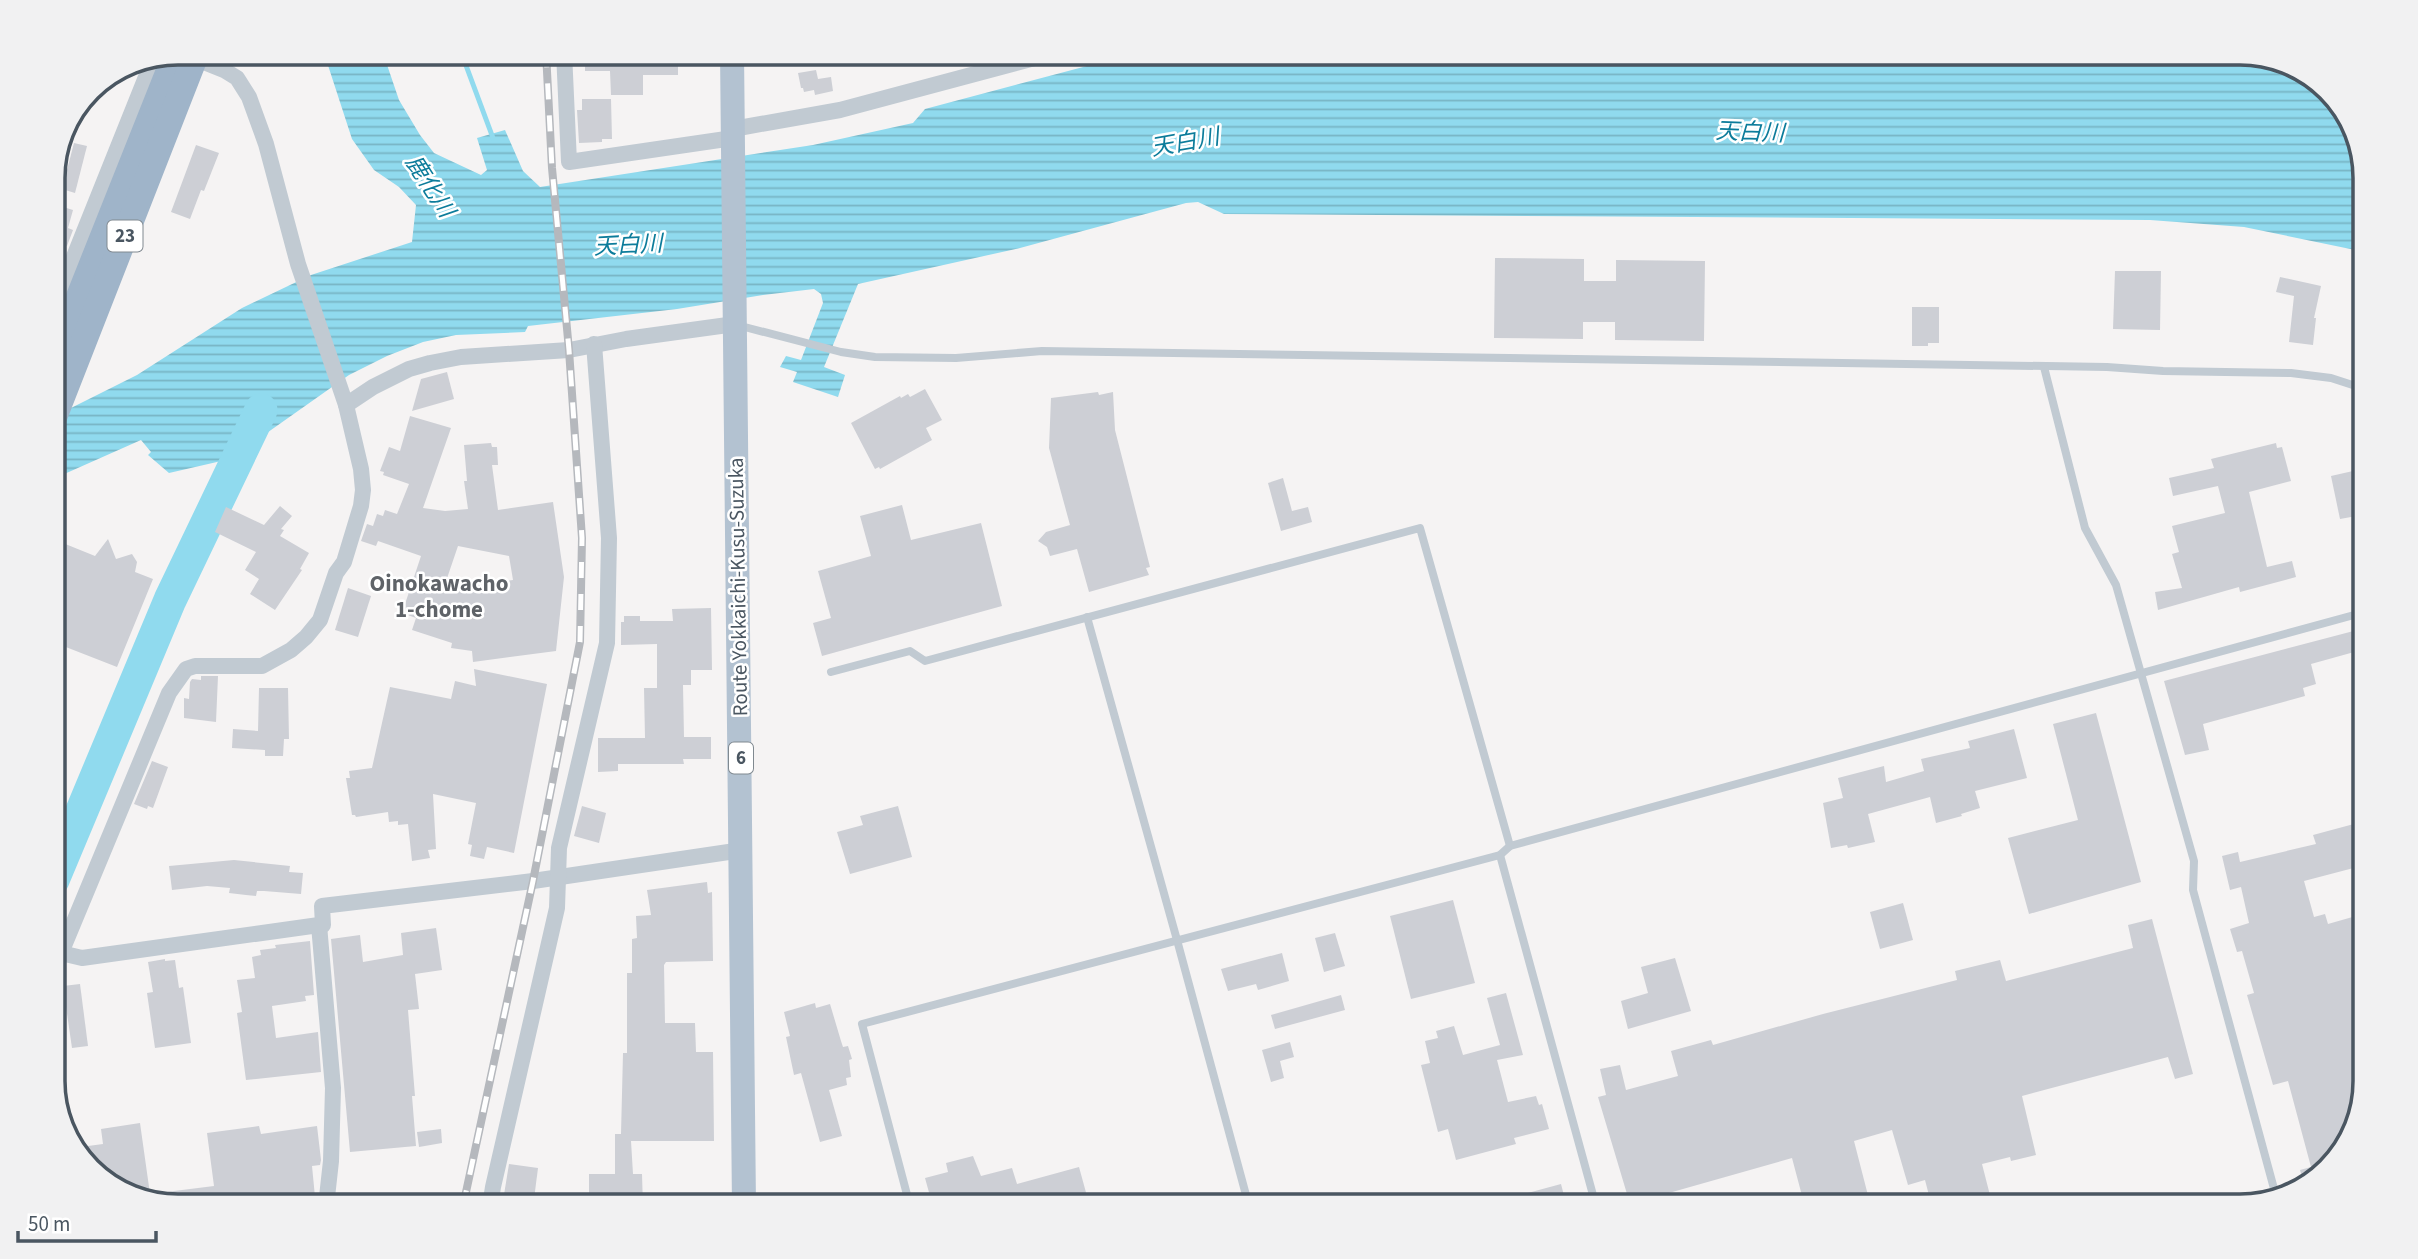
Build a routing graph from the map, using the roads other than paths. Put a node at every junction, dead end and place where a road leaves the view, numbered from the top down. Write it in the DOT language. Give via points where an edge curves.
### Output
graph roads {
  1 [pos="173,65"];
  2 [pos="192,65"];
  3 [pos="210,65"];
  4 [pos="565,65"];
  5 [pos="732,65"];
  6 [pos="987,65"];
  7 [pos="149,69"];
  8 [pos="733,138"];
  9 [pos="65,279"];
  10 [pos="735,317"];
  11 [pos="65,332"];
  12 [pos="594,344"];
  13 [pos="2044,367"];
  14 [pos="2353,386"];
  15 [pos="65,390"];
  16 [pos="346,405"];
  17 [pos="2353,615"];
  18 [pos="1087,617"];
  19 [pos="831,672"];
  20 [pos="2140,673"];
  21 [pos="1510,846"];
  22 [pos="742,850"];
  23 [pos="1500,855"];
  24 [pos="558,877"];
  25 [pos="319,925"];
  26 [pos="65,932"];
  27 [pos="1178,940"];
  28 [pos="65,953"];
  29 [pos="2274,1189"];
  30 [pos="327,1194"];
  31 [pos="492,1194"];
  32 [pos="744,1194"];
  33 [pos="906,1194"];
  34 [pos="1246,1194"];
  35 [pos="1593,1194"];
  1 -- 11 [label="highway, 23"];
  2 -- 15 [label="highway, 23"];
  3 -- 16 [label="street" via="237,78 249,97"];
  4 -- 8 [label="street" via="569,162"];
  5 -- 8 [label="main road, Route Yokkaichi-Kusu-Suzuka / 6"];
  6 -- 8 [label="street"];
  7 -- 9 [label="street"];
  8 -- 10 [label="main road, Route Yokkaichi-Kusu-Suzuka / 6"];
  10 -- 12 [label="street"];
  10 -- 13 [label="lane" via="841,352 876,357 956,358 1042,351"];
  10 -- 22 [label="main road, Route Yokkaichi-Kusu-Suzuka / 6"];
  12 -- 16 [label="street" via="430,363 373,387"];
  12 -- 24 [label="street" via="609,538 607,643 559,848"];
  13 -- 14 [label="lane" via="2291,373"];
  13 -- 20 [label="lane" via="2085,528 2116,585"];
  16 -- 26 [label="street" via="363,490 344,562 320,620 291,650 262,666 186,669"];
  17 -- 20 [label="lane"];
  18 -- 19 [label="lane" via="925,662 910,651"];
  18 -- 21 [label="lane" via="1420,528"];
  18 -- 27 [label="lane"];
  20 -- 21 [label="lane"];
  20 -- 29 [label="lane" via="2194,861 2193,890"];
  21 -- 23 [label="lane"];
  22 -- 24 [label="street"];
  22 -- 32 [label="main road, Route Yokkaichi-Kusu-Suzuka / 6"];
  23 -- 27 [label="lane"];
  23 -- 35 [label="lane"];
  24 -- 25 [label="street" via="322,906 323,925"];
  24 -- 31 [label="street" via="557,908"];
  25 -- 28 [label="street" via="82,958"];
  25 -- 30 [label="street" via="333,1088"];
  27 -- 33 [label="lane" via="862,1024"];
  27 -- 34 [label="lane"];
}
